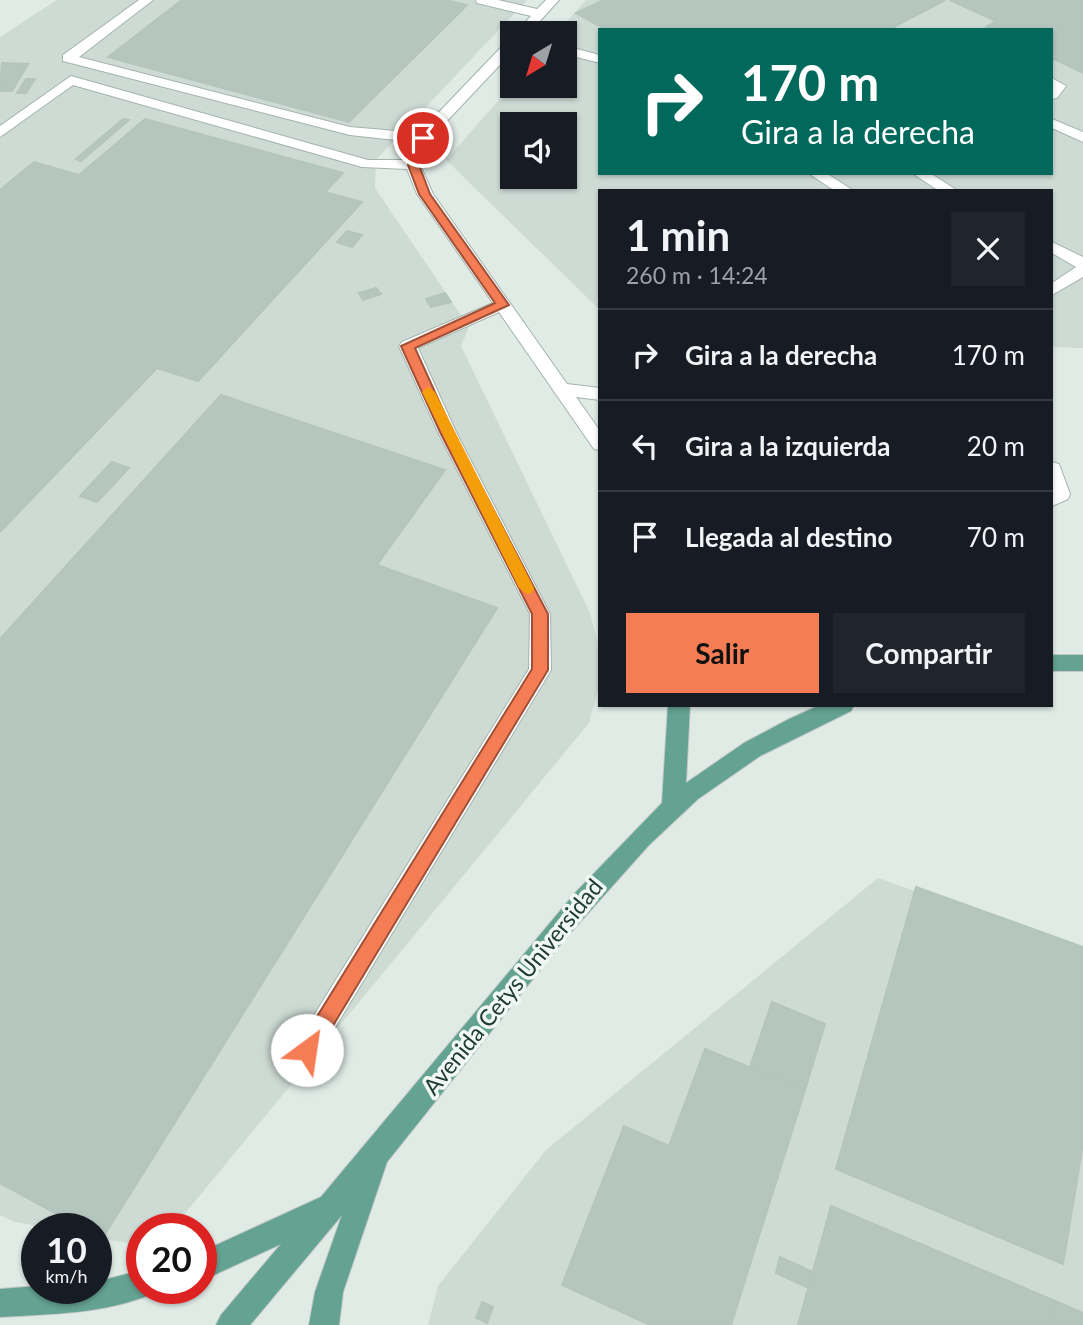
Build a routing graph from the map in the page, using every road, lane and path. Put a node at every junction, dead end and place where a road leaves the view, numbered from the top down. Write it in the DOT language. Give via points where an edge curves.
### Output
graph roads {
  1 [pos="147,0"];
  2 [pos="482,0"];
  3 [pos="554,0"];
  4 [pos="540,14"];
  5 [pos="533,21"];
  6 [pos="578,53"];
  7 [pos="500,57"];
  8 [pos="598,58"];
  9 [pos="1053,123"];
  10 [pos="0,133"];
  11 [pos="423,138"];
  12 [pos="1083,138"];
  13 [pos="413,165"];
  14 [pos="923,175"];
  15 [pos="822,177"];
  16 [pos="843,189"];
  17 [pos="947,189"];
  18 [pos="1053,248"];
  19 [pos="1083,264"];
  20 [pos="1083,271"];
  21 [pos="1053,289"];
  22 [pos="502,305"];
  23 [pos="562,389"];
  24 [pos="598,394"];
  25 [pos="598,441"];
  26 [pos="1053,472"];
  27 [pos="1053,498"];
  28 [pos="1053,663"];
  29 [pos="1083,663"];
  30 [pos="678,707"];
  31 [pos="838,707"];
  32 [pos="673,807"];
  33 [pos="307,1050"];
  34 [pos="378,1152"];
  35 [pos="332,1206"];
  36 [pos="217,1260"];
  37 [pos="126,1288"];
  38 [pos="0,1303"];
  39 [pos="230,1325"];
  40 [pos="324,1325"];
  1 -- 11 [label="lane" via="68,58 350,131"];
  2 -- 4 [label="lane"];
  3 -- 4 [label="lane"];
  4 -- 5 [label="lane"];
  6 -- 8 [label="lane"];
  7 -- 11 [label="lane"];
  9 -- 12 [label="lane"];
  10 -- 13 [label="lane" via="71,80 367,164"];
  11 -- 13 [label="lane"];
  13 -- 22 [label="lane" via="425,194"];
  14 -- 17 [label="lane"];
  15 -- 16 [label="lane"];
  18 -- 19 [label="lane"];
  20 -- 21 [label="lane"];
  22 -- 23 [label="lane"];
  22 -- 33 [label="lane" via="408,346 540,614 540,670"];
  23 -- 24 [label="lane"];
  23 -- 25 [label="lane"];
  26 -- 27 [label="lane" via="1061,494"];
  28 -- 29 [label="main road"];
  30 -- 32 [label="main road"];
  31 -- 32 [label="main road, Avenida Cetys Universidad" via="797,724 728,765"];
  32 -- 34 [label="main road, Avenida Cetys Universidad" via="598,881"];
  34 -- 35 [label="main road, Avenida Cetys Universidad"];
  34 -- 40 [label="main road" via="329,1292"];
  35 -- 36 [label="main road"];
  35 -- 39 [label="main road, Avenida Cetys Universidad"];
  37 -- 38 [label="main road" via="98,1296"];
}
